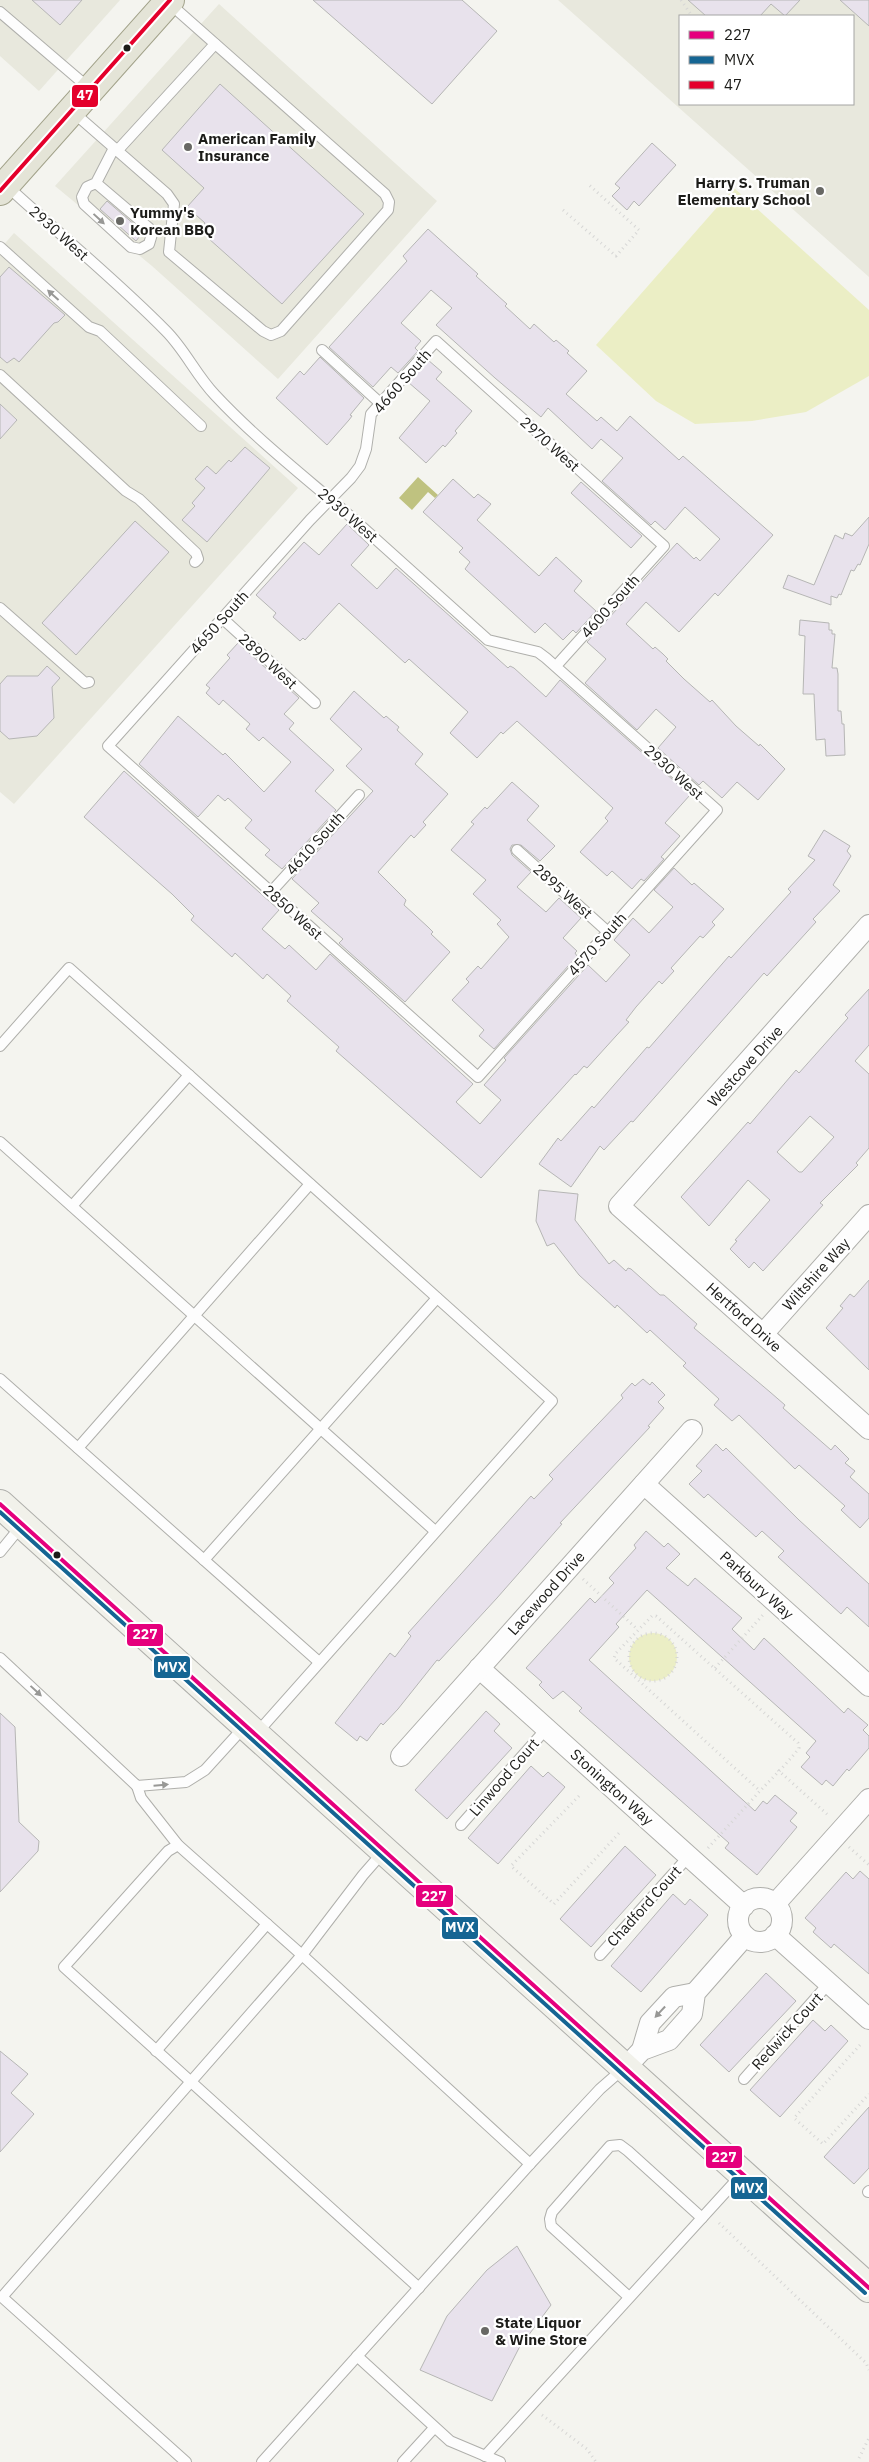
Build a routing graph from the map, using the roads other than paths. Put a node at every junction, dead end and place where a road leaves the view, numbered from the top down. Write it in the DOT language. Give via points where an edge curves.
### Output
graph roads {
  1 [pos="169,1"];
  2 [pos="0,12"];
  3 [pos="215,44"];
  4 [pos="90,90"];
  5 [pos="71,111"];
  6 [pos="116,149"];
  7 [pos="96,183"];
  8 [pos="3,188"];
  9 [pos="152,234"];
  10 [pos="170,240"];
  11 [pos="0,248"];
  12 [pos="436,341"];
  13 [pos="322,350"];
  14 [pos="0,375"];
  15 [pos="380,403"];
  16 [pos="201,426"];
  17 [pos="330,499"];
  18 [pos="664,546"];
  19 [pos="195,562"];
  20 [pos="0,608"];
  21 [pos="222,618"];
  22 [pos="556,666"];
  23 [pos="89,682"];
  24 [pos="315,704"];
  25 [pos="108,746"];
  26 [pos="359,794"];
  27 [pos="717,810"];
  28 [pos="517,850"];
  29 [pos="271,892"];
  30 [pos="869,925"];
  31 [pos="608,932"];
  32 [pos="0,1046"];
  33 [pos="189,1075"];
  34 [pos="478,1077"];
  35 [pos="0,1142"];
  36 [pos="310,1184"];
  37 [pos="72,1206"];
  38 [pos="619,1206"];
  39 [pos="869,1214"];
  40 [pos="437,1298"];
  41 [pos="194,1315"];
  42 [pos="762,1334"];
  43 [pos="0,1379"];
  44 [pos="321,1428"];
  45 [pos="869,1429"];
  46 [pos="692,1430"];
  47 [pos="78,1448"];
  48 [pos="644,1484"];
  49 [pos="0,1504"];
  50 [pos="22,1524"];
  51 [pos="435,1530"];
  52 [pos="0,1552"];
  53 [pos="204,1560"];
  54 [pos="0,1658"];
  55 [pos="319,1662"];
  56 [pos="480,1668"];
  57 [pos="869,1686"];
  58 [pos="547,1728"];
  59 [pos="251,1730"];
  60 [pos="401,1756"];
  61 [pos="138,1786"];
  62 [pos="869,1799"];
  63 [pos="461,1825"];
  64 [pos="178,1845"];
  65 [pos="385,1850"];
  66 [pos="689,1856"];
  67 [pos="775,1904"];
  68 [pos="744,1906"];
  69 [pos="267,1924"];
  70 [pos="775,1935"];
  71 [pos="746,1936"];
  72 [pos="302,1955"];
  73 [pos="600,1955"];
  74 [pos="829,1983"];
  75 [pos="869,2019"];
  76 [pos="156,2051"];
  77 [pos="634,2059"];
  78 [pos="744,2079"];
  79 [pos="190,2082"];
  80 [pos="530,2164"];
  81 [pos="742,2173"];
  82 [pos="702,2218"];
  83 [pos="419,2288"];
  84 [pos="869,2288"];
  85 [pos="629,2297"];
  86 [pos="357,2356"];
  87 [pos="434,2428"];
  88 [pos="485,2456"];
  89 [pos="186,2462"];
  90 [pos="262,2462"];
  91 [pos="403,2462"];
  92 [pos="500,2462"];
  1 -- 3 [label="lane"];
  1 -- 4 [label="main road"];
  2 -- 4 [label="lane"];
  3 -- 6 [label="lane"];
  3 -- 10 [label="lane" via="385,194 388,210 281,331 271,335 169,252"];
  4 -- 5 [label="main road"];
  5 -- 6 [label="lane"];
  5 -- 8 [label="main road"];
  6 -- 7 [label="lane"];
  6 -- 10 [label="lane" via="174,204"];
  7 -- 9 [label="lane"];
  7 -- 9 [label="lane, one-way" via="87,188 82,197 84,204 99,220 132,247 140,249 148,244"];
  8 -- 17 [label="lane, 2930 West" via="156,321 225,406"];
  9 -- 10 [label="lane"];
  16 -- 11 [label="lane, one-way" via="100,331 89,327"];
  12 -- 15 [label="lane, 4660 South"];
  12 -- 18 [label="lane, 2970 West"];
  13 -- 15 [label="lane"];
  14 -- 19 [label="lane" via="196,553 198,559"];
  15 -- 17 [label="lane, 4660 South" via="371,414 360,466"];
  17 -- 21 [label="lane, 4650 South"];
  17 -- 22 [label="lane, 2930 West" via="488,640 538,652"];
  18 -- 22 [label="lane, 4600 South"];
  20 -- 23 [label="lane" via="85,683"];
  21 -- 24 [label="lane, 2890 West"];
  21 -- 25 [label="lane, 4650 South"];
  22 -- 27 [label="lane, 2930 West"];
  25 -- 29 [label="lane, 2850 West"];
  26 -- 29 [label="lane, 4610 South"];
  27 -- 31 [label="lane, 4570 South"];
  28 -- 31 [label="lane, 2895 West"];
  29 -- 34 [label="lane, 2850 West"];
  30 -- 38 [label="street, Westcove Drive"];
  31 -- 34 [label="lane, 4570 South"];
  32 -- 33 [label="lane" via="69,968"];
  33 -- 36 [label="lane"];
  33 -- 37 [label="lane"];
  35 -- 37 [label="lane"];
  36 -- 40 [label="lane"];
  36 -- 41 [label="lane"];
  37 -- 41 [label="lane"];
  38 -- 42 [label="street, Hertford Drive"];
  39 -- 42 [label="street, Wiltshire Way"];
  40 -- 44 [label="lane"];
  40 -- 51 [label="lane" via="552,1401"];
  41 -- 44 [label="lane"];
  41 -- 47 [label="lane"];
  42 -- 45 [label="street, Hertford Drive"];
  43 -- 47 [label="lane"];
  44 -- 51 [label="lane"];
  44 -- 53 [label="lane"];
  46 -- 48 [label="street, Lacewood Drive"];
  47 -- 53 [label="lane"];
  48 -- 56 [label="street, Lacewood Drive"];
  48 -- 57 [label="street, Parkbury Way"];
  49 -- 50 [label="main road"];
  50 -- 52 [label="lane"];
  50 -- 59 [label="main road"];
  51 -- 55 [label="lane"];
  53 -- 55 [label="lane"];
  54 -- 61 [label="lane, one-way"];
  55 -- 59 [label="lane"];
  56 -- 58 [label="street, Stonington Way"];
  56 -- 60 [label="street, Lacewood Drive"];
  58 -- 63 [label="lane, Linwood Court"];
  58 -- 66 [label="street, Stonington Way"];
  61 -- 59 [label="lane, one-way" via="186,1782 206,1770"];
  59 -- 65 [label="main road"];
  61 -- 64 [label="lane" via="141,1798"];
  62 -- 67 [label="street"];
  64 -- 69 [label="lane"];
  64 -- 76 [label="lane" via="168,1851 64,1967"];
  65 -- 72 [label="lane"];
  65 -- 77 [label="main road"];
  66 -- 68 [label="street, Stonington Way"];
  66 -- 73 [label="lane, Chadford Court"];
  67 -- 68 [label="street" via="759,1898"];
  67 -- 70 [label="street" via="782,1917 781,1927"];
  68 -- 71 [label="street" via="738,1919"];
  69 -- 72 [label="lane"];
  69 -- 76 [label="lane"];
  70 -- 71 [label="street" via="761,1942"];
  70 -- 74 [label="street"];
  71 -- 77 [label="street" via="695,1993 674,1997 656,2016"];
  72 -- 79 [label="lane"];
  72 -- 80 [label="lane"];
  74 -- 75 [label="street"];
  74 -- 78 [label="lane, Redwick Court"];
  76 -- 79 [label="lane"];
  77 -- 80 [label="lane" via="600,2089"];
  77 -- 81 [label="main road"];
  79 -- 83 [label="lane"];
  79 -- 89 [label="lane" via="2,2297"];
  80 -- 83 [label="lane"];
  81 -- 82 [label="lane"];
  81 -- 84 [label="main road"];
  82 -- 85 [label="lane"];
  82 -- 85 [label="lane" via="628,2151 620,2146 610,2146 552,2212 550,2219 551,2226"];
  83 -- 86 [label="lane"];
  85 -- 88 [label="lane"];
  86 -- 87 [label="lane"];
  86 -- 90 [label="lane"];
  87 -- 88 [label="lane" via="450,2441"];
  87 -- 91 [label="lane"];
  88 -- 92 [label="lane"];
}
